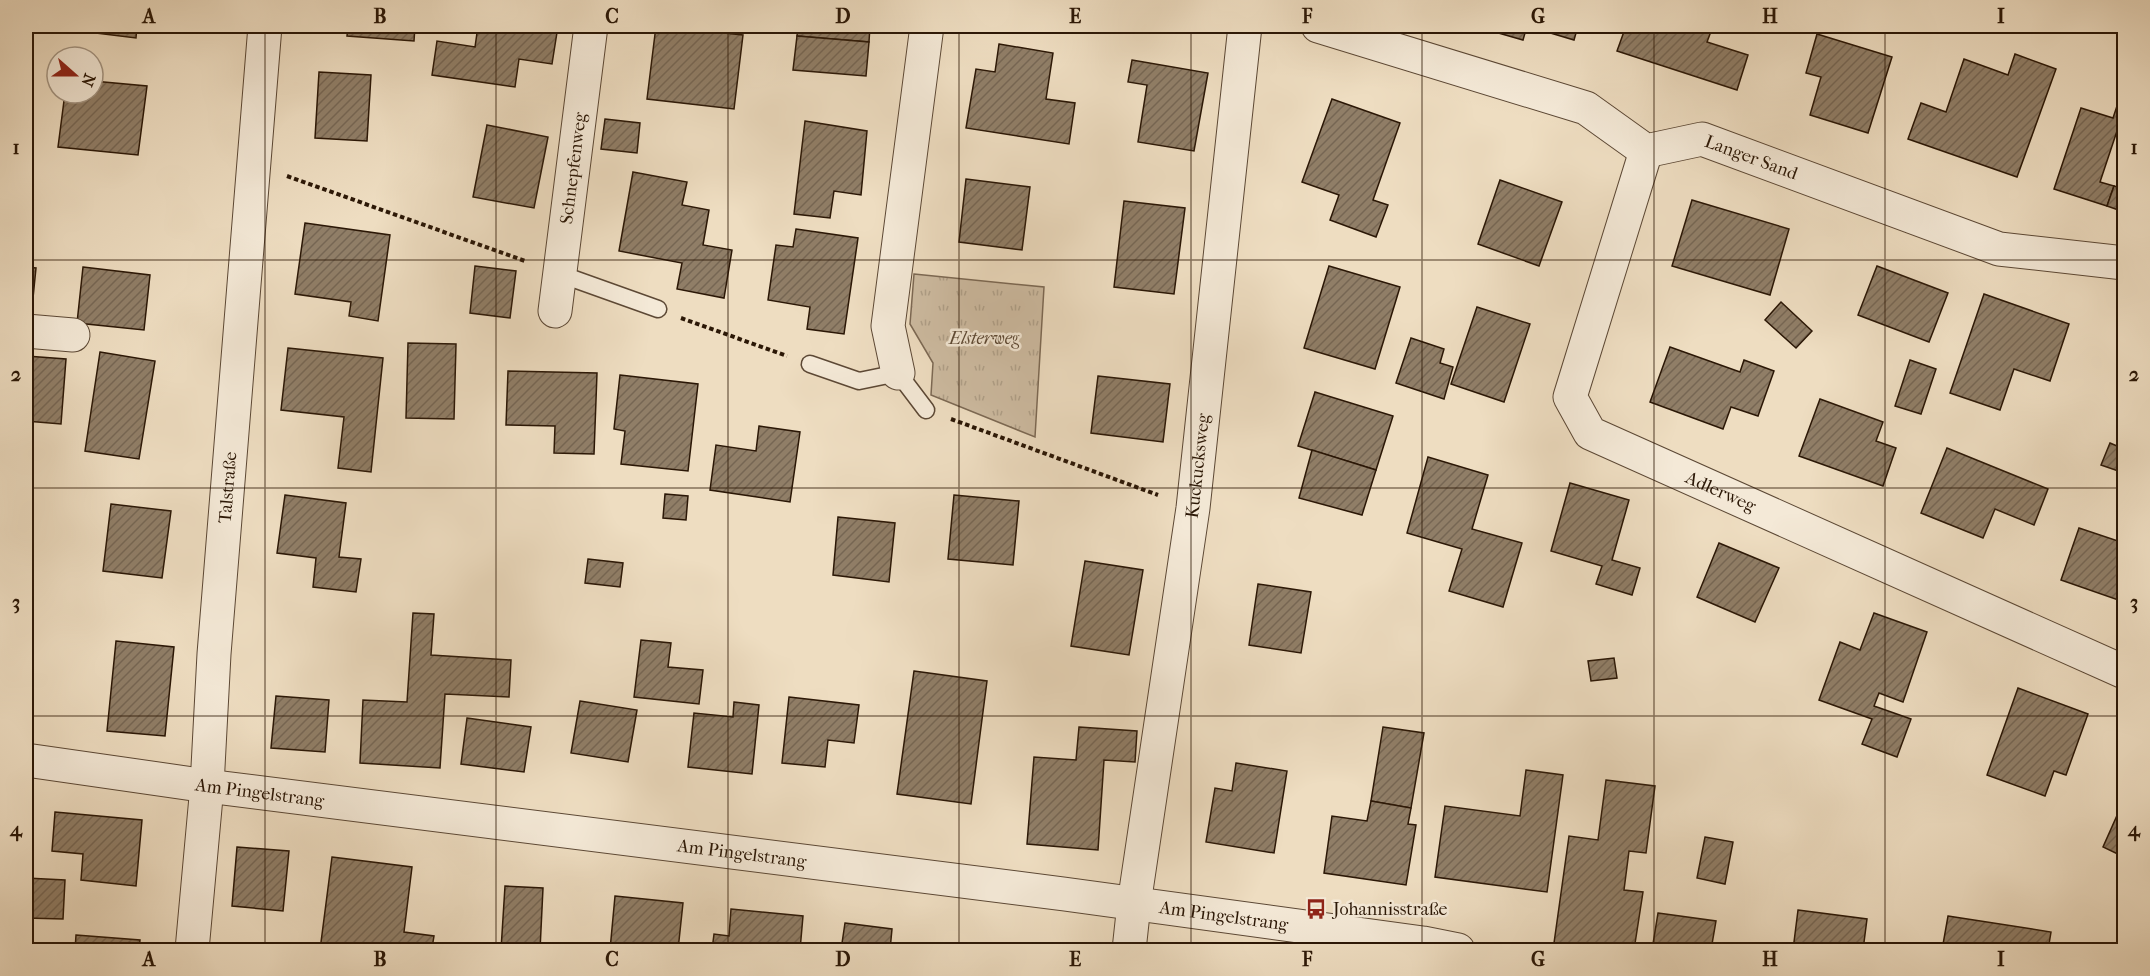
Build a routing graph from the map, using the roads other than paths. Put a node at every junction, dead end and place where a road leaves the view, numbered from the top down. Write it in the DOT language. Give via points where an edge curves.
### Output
graph roads {
  1 [pos="265,26"];
  2 [pos="591,26"];
  3 [pos="927,26"];
  4 [pos="1245,26"];
  5 [pos="1318,26"];
  6 [pos="1646,151"];
  7 [pos="2124,263"];
  8 [pos="560,274"];
  9 [pos="658,309"];
  10 [pos="555,311"];
  11 [pos="26,331"];
  12 [pos="73,335"];
  13 [pos="810,364"];
  14 [pos="898,373"];
  15 [pos="926,410"];
  16 [pos="2124,672"];
  17 [pos="26,760"];
  18 [pos="207,786"];
  19 [pos="1134,903"];
  20 [pos="192,951"];
  21 [pos="1129,951"];
  22 [pos="1458,951"];
  1 -- 18 [label="street, Talstraße"];
  2 -- 8 [label="street, Schnepfenweg"];
  3 -- 14 [label="street" via="888,326"];
  4 -- 19 [label="street, Kuckucksweg" via="1193,508"];
  5 -- 6 [label="street" via="1586,108"];
  6 -- 7 [label="street, Langer Sand" via="1702,139 1999,249"];
  6 -- 16 [label="street, Adlerweg" via="1570,397 1590,433"];
  8 -- 9 [label="lane"];
  8 -- 10 [label="street, Schnepfenweg"];
  11 -- 12 [label="street"];
  13 -- 14 [label="lane" via="859,381"];
  14 -- 15 [label="lane"];
  17 -- 18 [label="street, Am Pingelstrang"];
  18 -- 19 [label="street, Am Pingelstrang"];
  18 -- 20 [label="street, Talstraße"];
  19 -- 21 [label="street"];
  19 -- 22 [label="street, Am Pingelstrang"];
}
